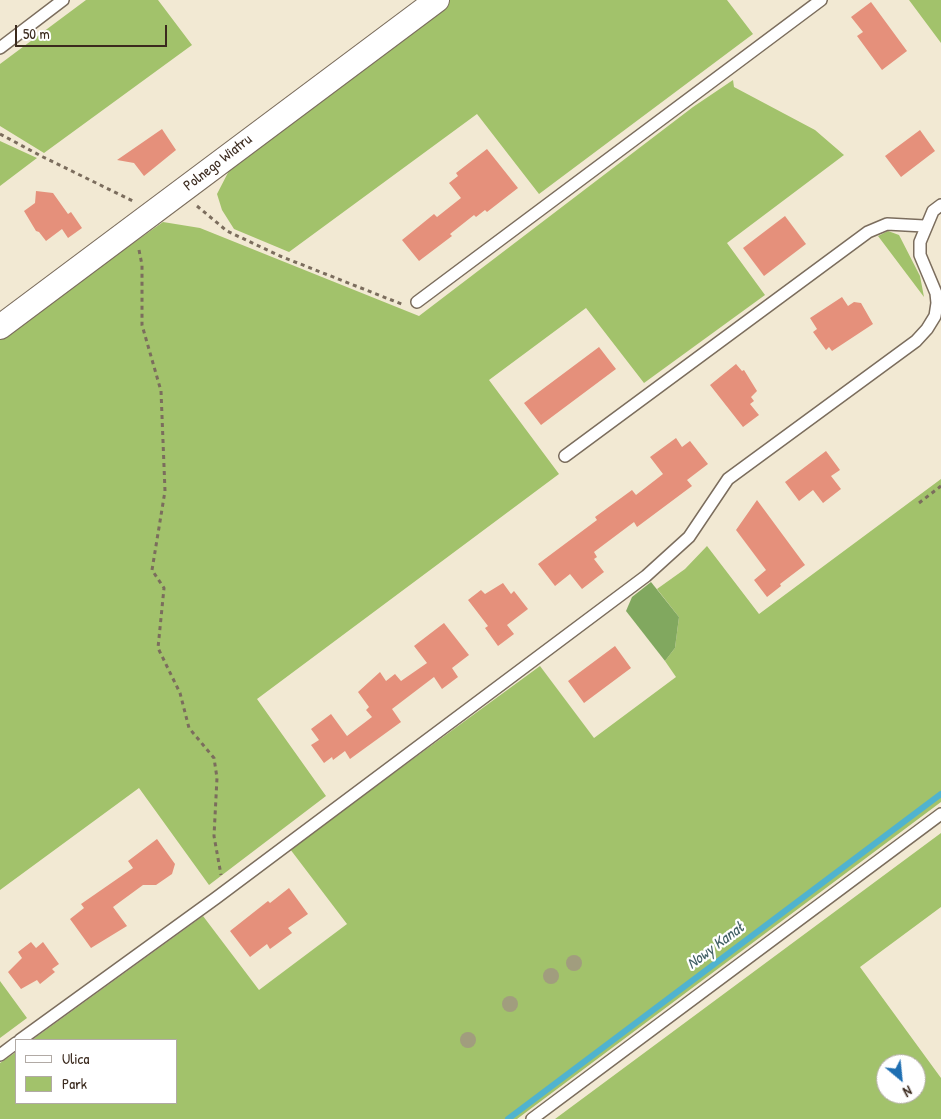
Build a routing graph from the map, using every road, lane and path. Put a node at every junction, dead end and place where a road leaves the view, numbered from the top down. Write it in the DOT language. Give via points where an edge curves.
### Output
graph roads {
  1 [pos="63,0"];
  2 [pos="437,0"];
  3 [pos="821,0"];
  4 [pos="0,48"];
  5 [pos="0,134"];
  6 [pos="183,190"];
  7 [pos="941,205"];
  8 [pos="155,212"];
  9 [pos="924,226"];
  10 [pos="120,238"];
  11 [pos="417,302"];
  12 [pos="0,327"];
  13 [pos="565,456"];
  14 [pos="941,486"];
  15 [pos="919,503"];
  16 [pos="941,814"];
  17 [pos="228,889"];
  18 [pos="21,1039"];
  19 [pos="15,1044"];
  20 [pos="0,1054"];
  21 [pos="532,1119"];
  1 -- 4 [label="lane"];
  2 -- 6 [label="street, Polnego Wiatru"];
  3 -- 11 [label="lane"];
  5 -- 8 [label="path"];
  6 -- 8 [label="street, Polnego Wiatru"];
  6 -- 11 [label="path" via="227,231 262,248 398,304"];
  7 -- 9 [label="lane"];
  8 -- 10 [label="street, Polnego Wiatru"];
  9 -- 13 [label="lane" via="887,224 868,232"];
  9 -- 17 [label="lane" via="920,255 937,303 931,323 916,340 728,479 689,537 646,576"];
  10 -- 12 [label="street, Polnego Wiatru"];
  10 -- 17 [label="path" via="138,245 142,265 142,325 161,390 165,491 152,570 164,588 158,648 180,693 189,728 214,758 214,836 220,872"];
  14 -- 15 [label="path"];
  16 -- 21 [label="lane"];
  17 -- 18 [label="lane"];
  19 -- 20 [label="lane"];
}
